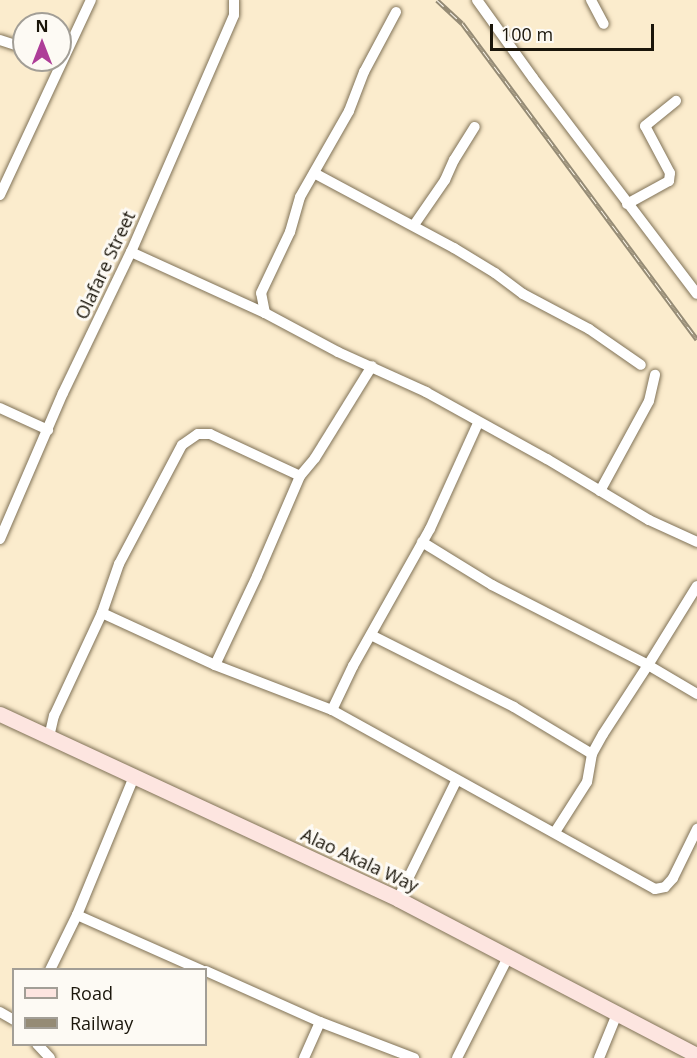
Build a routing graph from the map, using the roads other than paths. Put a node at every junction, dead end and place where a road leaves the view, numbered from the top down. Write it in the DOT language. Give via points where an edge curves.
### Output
graph roads {
  1 [pos="91,0"];
  2 [pos="477,0"];
  3 [pos="591,0"];
  4 [pos="238,2"];
  5 [pos="396,12"];
  6 [pos="604,24"];
  7 [pos="72,37"];
  8 [pos="55,72"];
  9 [pos="676,101"];
  10 [pos="475,127"];
  11 [pos="314,173"];
  12 [pos="0,195"];
  13 [pos="627,204"];
  14 [pos="414,225"];
  15 [pos="131,252"];
  16 [pos="261,294"];
  17 [pos="697,294"];
  18 [pos="239,301"];
  19 [pos="265,313"];
  20 [pos="642,365"];
  21 [pos="372,366"];
  22 [pos="655,375"];
  23 [pos="0,408"];
  24 [pos="478,423"];
  25 [pos="48,430"];
  26 [pos="300,477"];
  27 [pos="600,491"];
  28 [pos="0,539"];
  29 [pos="422,542"];
  30 [pos="697,542"];
  31 [pos="697,586"];
  32 [pos="102,613"];
  33 [pos="373,636"];
  34 [pos="215,665"];
  35 [pos="648,665"];
  36 [pos="697,694"];
  37 [pos="332,711"];
  38 [pos="0,714"];
  39 [pos="49,737"];
  40 [pos="591,754"];
  41 [pos="134,777"];
  42 [pos="456,781"];
  43 [pos="697,829"];
  44 [pos="555,832"];
  45 [pos="398,899"];
  46 [pos="77,915"];
  47 [pos="508,957"];
  48 [pos="50,968"];
  49 [pos="199,968"];
  50 [pos="207,971"];
  51 [pos="617,1014"];
  52 [pos="320,1022"];
  53 [pos="39,1046"];
  54 [pos="697,1055"];
  55 [pos="50,1058"];
  56 [pos="304,1058"];
  57 [pos="414,1058"];
  58 [pos="457,1058"];
  59 [pos="599,1058"];
  1 -- 7 [label="street"];
  2 -- 13 [label="street"];
  3 -- 6 [label="street"];
  4 -- 15 [label="street, Olafare Street"];
  5 -- 11 [label="street" via="364,72 349,111"];
  8 -- 12 [label="street"];
  9 -- 13 [label="street" via="645,126 670,173 669,181"];
  10 -- 14 [label="street"];
  11 -- 14 [label="street"];
  11 -- 16 [label="street" via="300,197 290,232"];
  13 -- 17 [label="street"];
  14 -- 20 [label="street"];
  15 -- 18 [label="street"];
  15 -- 25 [label="street, Olafare Street"];
  16 -- 18 [label="street"];
  16 -- 19 [label="street"];
  18 -- 19 [label="street"];
  19 -- 21 [label="street"];
  21 -- 24 [label="street"];
  21 -- 26 [label="street"];
  22 -- 27 [label="street" via="649,401"];
  23 -- 25 [label="street"];
  24 -- 27 [label="street"];
  24 -- 29 [label="street"];
  25 -- 28 [label="street, Olafare Street"];
  26 -- 32 [label="street" via="210,434 190,438 182,445 119,564"];
  26 -- 34 [label="street"];
  27 -- 30 [label="street"];
  29 -- 33 [label="street"];
  29 -- 35 [label="street" via="492,585"];
  31 -- 35 [label="street"];
  32 -- 34 [label="street"];
  32 -- 39 [label="street" via="54,716"];
  33 -- 37 [label="street" via="353,666"];
  33 -- 40 [label="street" via="514,707"];
  34 -- 37 [label="street"];
  35 -- 36 [label="street"];
  35 -- 40 [label="street"];
  37 -- 42 [label="street"];
  38 -- 39 [label="street, Alao Akala Way"];
  39 -- 41 [label="street, Alao Akala Way"];
  40 -- 44 [label="street" via="587,782"];
  41 -- 45 [label="street, Alao Akala Way"];
  41 -- 46 [label="street"];
  42 -- 44 [label="street"];
  42 -- 45 [label="street"];
  43 -- 44 [label="street" via="673,878 665,887 655,889"];
  45 -- 47 [label="street, Alao Akala Way"];
  46 -- 48 [label="street"];
  46 -- 49 [label="street"];
  47 -- 51 [label="street, Alao Akala Way"];
  47 -- 58 [label="street"];
  50 -- 52 [label="street"];
  51 -- 54 [label="street, Alao Akala Way"];
  51 -- 59 [label="street"];
  52 -- 56 [label="street"];
  52 -- 57 [label="street"];
  53 -- 55 [label="street"];
}
